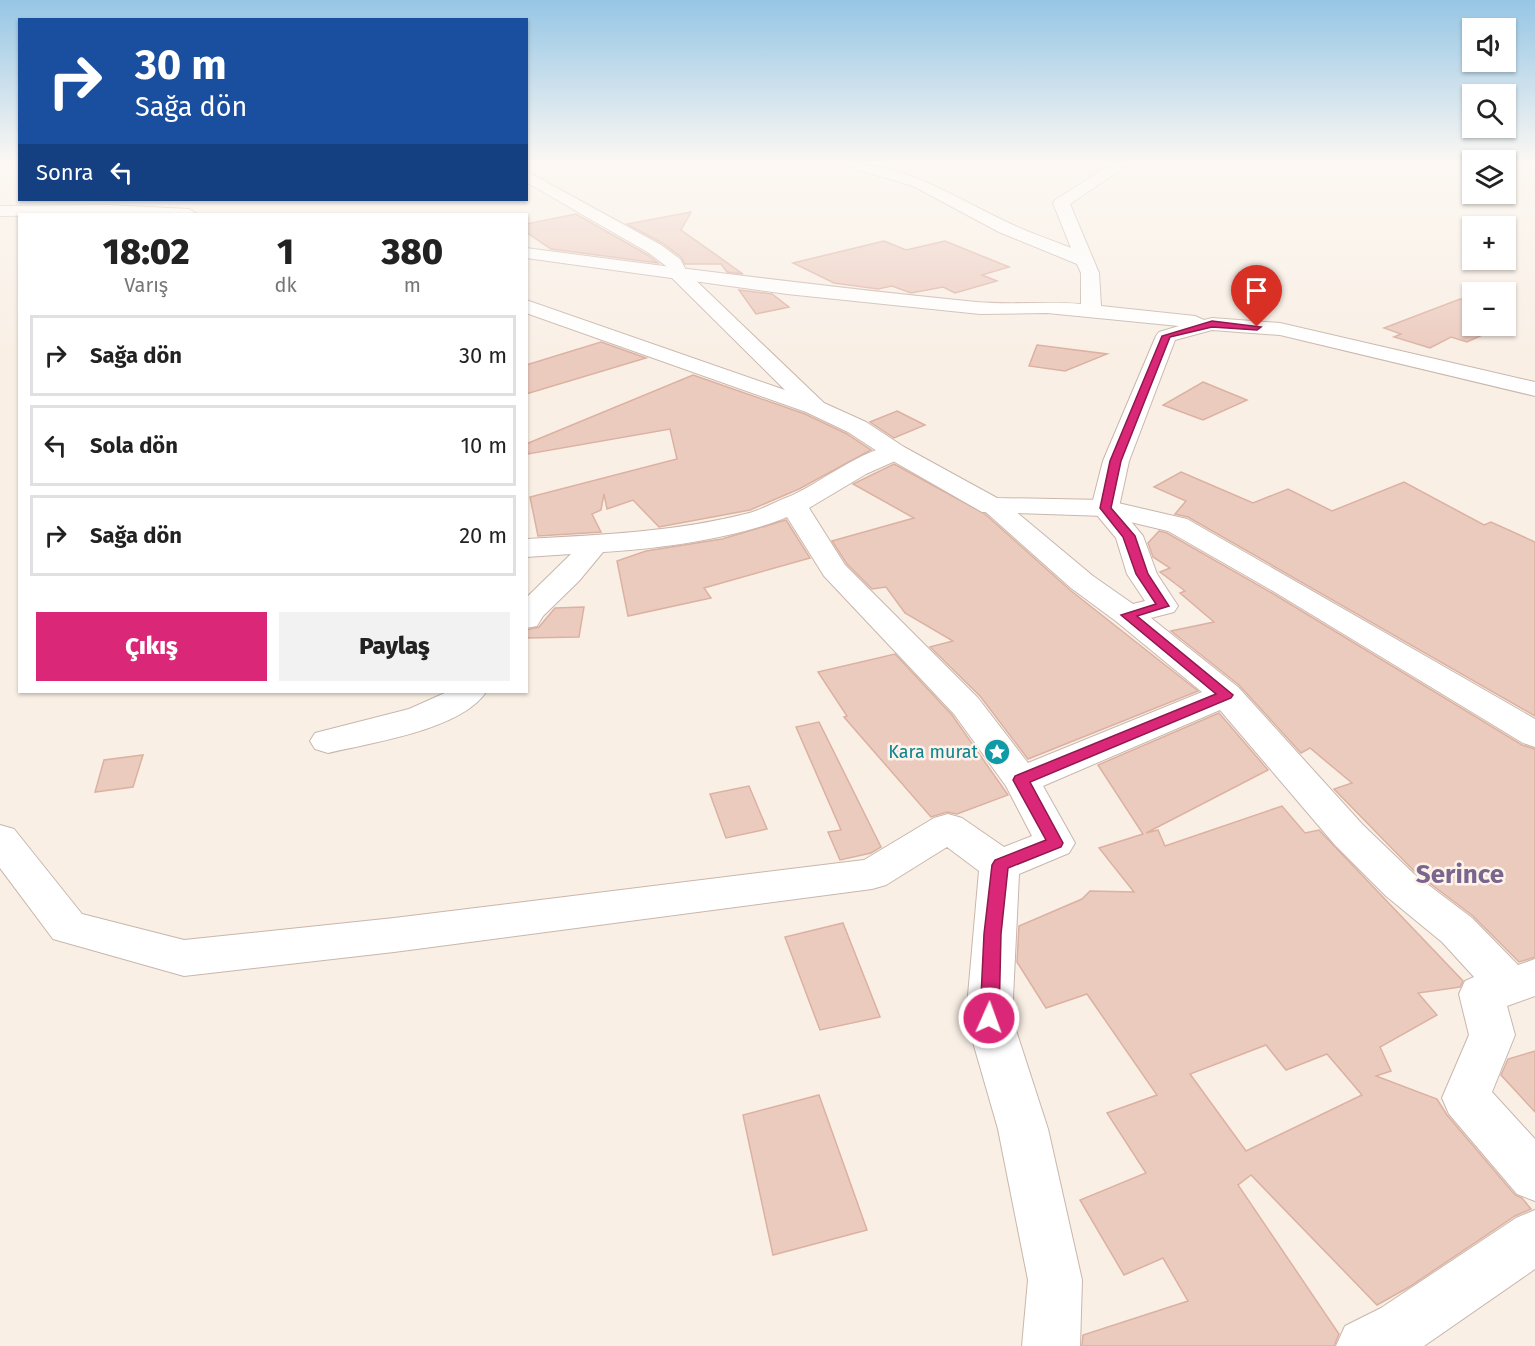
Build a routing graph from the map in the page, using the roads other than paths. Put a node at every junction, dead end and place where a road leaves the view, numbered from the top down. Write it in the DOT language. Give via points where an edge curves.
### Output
graph roads {
  1 [pos="616,227"];
  2 [pos="1003,227"];
  3 [pos="1071,227"];
  4 [pos="528,253"];
  5 [pos="1084,260"];
  6 [pos="679,274"];
  7 [pos="528,307"];
  8 [pos="1091,312"];
  9 [pos="1212,324"];
  10 [pos="1535,389"];
  11 [pos="816,408"];
  12 [pos="895,452"];
  13 [pos="793,504"];
  14 [pos="992,506"];
  15 [pos="1105,508"];
  16 [pos="595,544"];
  17 [pos="528,548"];
  18 [pos="528,614"];
  19 [pos="1128,615"];
  20 [pos="469,693"];
  21 [pos="1226,695"];
  22 [pos="1535,735"];
  23 [pos="328,741"];
  24 [pos="1021,780"];
  25 [pos="0,838"];
  26 [pos="1000,865"];
  27 [pos="1522,981"];
  28 [pos="1535,1176"];
  29 [pos="1535,1237"];
  30 [pos="1051,1346"];
  31 [pos="1365,1346"];
  1 -- 6 [label="street" via="675,263"];
  2 -- 5 [label="street"];
  3 -- 5 [label="street"];
  4 -- 6 [label="street"];
  5 -- 8 [label="street" via="1090,273"];
  6 -- 8 [label="street" via="980,308 1047,307"];
  6 -- 11 [label="street"];
  7 -- 11 [label="street"];
  8 -- 9 [label="street"];
  9 -- 10 [label="street" via="1280,329"];
  9 -- 15 [label="street" via="1166,336 1116,461"];
  11 -- 12 [label="street" via="857,427"];
  12 -- 13 [label="street"];
  12 -- 14 [label="street"];
  13 -- 16 [label="street" via="754,521 633,542"];
  13 -- 24 [label="street" via="834,570 966,706"];
  14 -- 15 [label="street"];
  14 -- 19 [label="street" via="1082,582"];
  15 -- 19 [label="street" via="1129,536 1142,574 1163,606"];
  15 -- 22 [label="street" via="1177,525"];
  16 -- 17 [label="street"];
  16 -- 18 [label="street"];
  19 -- 21 [label="street"];
  20 -- 23 [label="street" via="456,703"];
  21 -- 24 [label="street"];
  21 -- 27 [label="street" via="1349,835 1400,885"];
  24 -- 26 [label="street" via="1055,843"];
  25 -- 26 [label="street" via="68,927 184,958 872,874 948,828"];
  26 -- 30 [label="street" via="989,1018 1023,1129 1055,1280"];
  27 -- 28 [label="street" via="1481,994 1492,1035 1466,1098"];
  29 -- 31 [label="street" via="1401,1328"];
}
